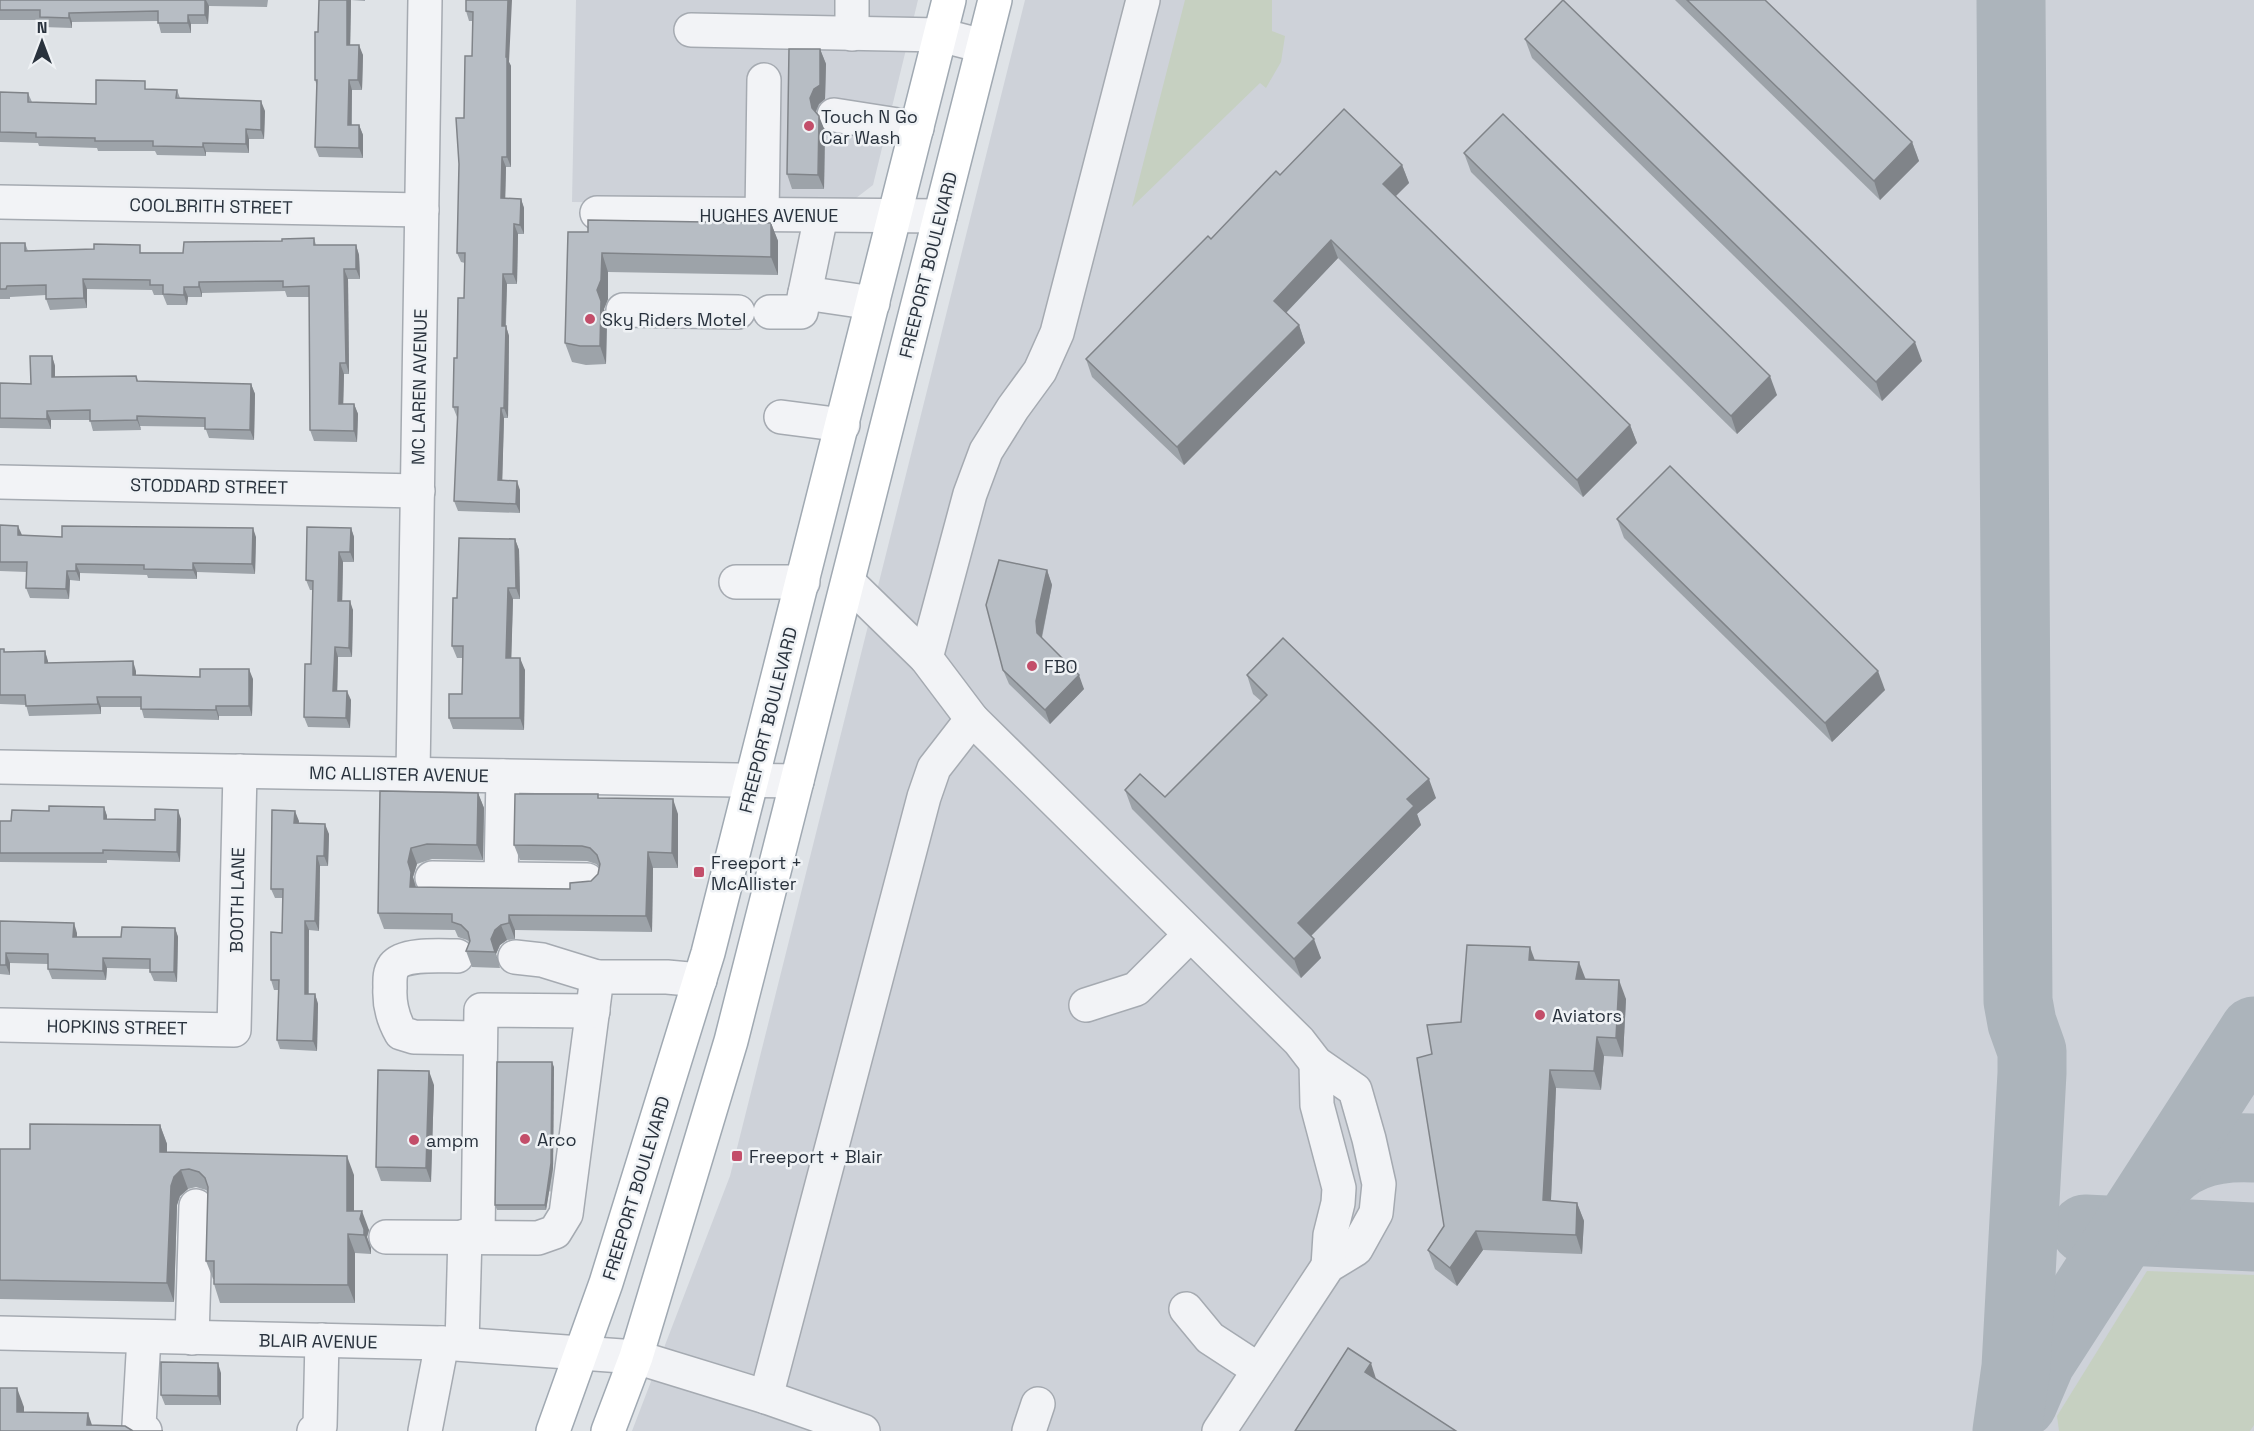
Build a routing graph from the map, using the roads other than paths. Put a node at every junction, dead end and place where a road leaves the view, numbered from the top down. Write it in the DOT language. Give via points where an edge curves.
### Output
graph roads {
  1 [pos="425,0"];
  2 [pos="852,0"];
  3 [pos="949,0"];
  4 [pos="995,0"];
  5 [pos="1143,0"];
  6 [pos="691,30"];
  7 [pos="852,34"];
  8 [pos="940,35"];
  9 [pos="983,45"];
  10 [pos="764,80"];
  11 [pos="834,115"];
  12 [pos="917,128"];
  13 [pos="0,202"];
  14 [pos="422,210"];
  15 [pos="597,213"];
  16 [pos="762,215"];
  17 [pos="821,216"];
  18 [pos="895,216"];
  19 [pos="940,216"];
  20 [pos="805,293"];
  21 [pos="873,303"];
  22 [pos="623,310"];
  23 [pos="738,312"];
  24 [pos="771,312"];
  25 [pos="781,417"];
  26 [pos="843,425"];
  27 [pos="0,482"];
  28 [pos="418,491"];
  29 [pos="736,582"];
  30 [pos="803,582"];
  31 [pos="848,582"];
  32 [pos="926,658"];
  33 [pos="972,719"];
  34 [pos="0,767"];
  35 [pos="240,771"];
  36 [pos="413,774"];
  37 [pos="503,776"];
  38 [pos="753,781"];
  39 [pos="797,781"];
  40 [pos="432,878"];
  41 [pos="501,879"];
  42 [pos="587,880"];
  43 [pos="1190,935"];
  44 [pos="457,956"];
  45 [pos="515,957"];
  46 [pos="597,976"];
  47 [pos="700,980"];
  48 [pos="1086,1005"];
  49 [pos="593,1011"];
  50 [pos="0,1025"];
  51 [pos="234,1030"];
  52 [pos="480,1038"];
  53 [pos="196,1206"];
  54 [pos="386,1237"];
  55 [pos="471,1237"];
  56 [pos="1186,1309"];
  57 [pos="0,1333"];
  58 [pos="144,1337"];
  59 [pos="192,1338"];
  60 [pos="322,1340"];
  61 [pos="452,1344"];
  62 [pos="582,1353"];
  63 [pos="636,1357"];
  64 [pos="1259,1370"];
  65 [pos="766,1396"];
  66 [pos="859,1430"];
  67 [pos="145,1431"];
  68 [pos="314,1431"];
  69 [pos="425,1431"];
  70 [pos="553,1431"];
  71 [pos="608,1431"];
  72 [pos="1219,1431"];
  1 -- 14 [label="street, MC LAREN AVENUE"];
  2 -- 7 [label="street"];
  3 -- 8 [label="main road, FREEPORT BOULEVARD"];
  4 -- 9 [label="main road, FREEPORT BOULEVARD"];
  5 -- 32 [label="street" via="1057,333 1040,371 986,451 970,494"];
  6 -- 7 [label="street"];
  7 -- 8 [label="street"];
  8 -- 9 [label="street"];
  8 -- 12 [label="main road, FREEPORT BOULEVARD"];
  9 -- 19 [label="main road, FREEPORT BOULEVARD"];
  10 -- 16 [label="street"];
  11 -- 12 [label="street"];
  12 -- 18 [label="main road, FREEPORT BOULEVARD"];
  13 -- 14 [label="street, COOLBRITH STREET"];
  14 -- 28 [label="street, MC LAREN AVENUE"];
  15 -- 16 [label="street, HUGHES AVENUE"];
  16 -- 17 [label="street, HUGHES AVENUE"];
  17 -- 18 [label="street, HUGHES AVENUE"];
  17 -- 20 [label="street"];
  18 -- 19 [label="street, HUGHES AVENUE"];
  18 -- 21 [label="main road, FREEPORT BOULEVARD"];
  19 -- 31 [label="main road, FREEPORT BOULEVARD"];
  20 -- 21 [label="street"];
  20 -- 24 [label="street" via="801,312"];
  21 -- 26 [label="main road, FREEPORT BOULEVARD"];
  22 -- 23 [label="street"];
  25 -- 26 [label="street"];
  26 -- 30 [label="main road, FREEPORT BOULEVARD"];
  27 -- 28 [label="street, STODDARD STREET"];
  28 -- 36 [label="street, MC LAREN AVENUE"];
  29 -- 30 [label="street"];
  30 -- 38 [label="main road, FREEPORT BOULEVARD"];
  31 -- 32 [label="street"];
  31 -- 39 [label="main road, FREEPORT BOULEVARD"];
  32 -- 33 [label="street"];
  33 -- 43 [label="street"];
  33 -- 65 [label="street" via="934,768 924,797"];
  34 -- 35 [label="street, MC ALLISTER AVENUE"];
  35 -- 36 [label="street, MC ALLISTER AVENUE"];
  35 -- 51 [label="street, BOOTH LANE"];
  36 -- 37 [label="street, MC ALLISTER AVENUE"];
  37 -- 38 [label="street, MC ALLISTER AVENUE"];
  37 -- 41 [label="street"];
  38 -- 39 [label="street, MC ALLISTER AVENUE"];
  38 -- 47 [label="main road, FREEPORT BOULEVARD"];
  39 -- 63 [label="main road, FREEPORT BOULEVARD" via="731,1041"];
  40 -- 41 [label="street"];
  41 -- 42 [label="street"];
  43 -- 48 [label="street" via="1136,989"];
  43 -- 64 [label="street" via="1299,1041 1316,1063 1317,1105 1339,1188 1328,1266"];
  44 -- 52 [label="street" via="405,959 395,965 390,976 389,1000 394,1021 401,1033 414,1037"];
  45 -- 46 [label="street" via="542,960"];
  46 -- 47 [label="street"];
  46 -- 49 [label="street"];
  47 -- 62 [label="main road, FREEPORT BOULEVARD"];
  49 -- 52 [label="street" via="481,1010"];
  49 -- 55 [label="street" via="568,1099 562,1176 566,1214 555,1232 538,1238"];
  50 -- 51 [label="street, HOPKINS STREET"];
  52 -- 55 [label="street" via="488,1098 487,1158"];
  53 -- 59 [label="street"];
  54 -- 55 [label="street"];
  55 -- 61 [label="street"];
  56 -- 64 [label="street" via="1210,1338"];
  57 -- 58 [label="street, BLAIR AVENUE"];
  58 -- 59 [label="street, BLAIR AVENUE"];
  58 -- 67 [label="street" via="139,1425"];
  59 -- 60 [label="street, BLAIR AVENUE"];
  60 -- 61 [label="street, BLAIR AVENUE"];
  60 -- 68 [label="street" via="320,1426"];
  61 -- 62 [label="street, BLAIR AVENUE"];
  61 -- 69 [label="street"];
  62 -- 63 [label="street, BLAIR AVENUE"];
  62 -- 70 [label="main road, FREEPORT BOULEVARD"];
  63 -- 65 [label="street, BLAIR AVENUE"];
  63 -- 71 [label="main road, FREEPORT BOULEVARD"];
  64 -- 72 [label="street"];
  65 -- 66 [label="street, BLAIR AVENUE"];
}
